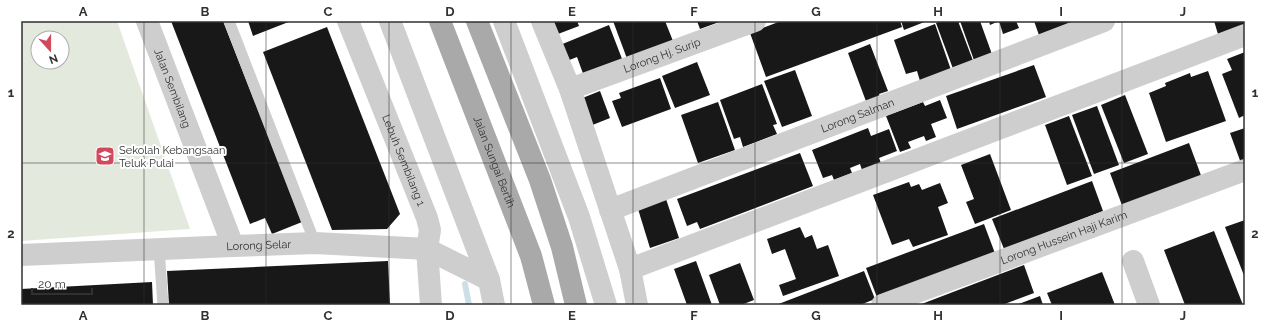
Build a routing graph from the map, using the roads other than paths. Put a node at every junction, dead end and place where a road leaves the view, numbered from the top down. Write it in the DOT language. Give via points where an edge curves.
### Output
graph roads {
  1 [pos="147,21"];
  2 [pos="229,21"];
  3 [pos="348,21"];
  4 [pos="390,21"];
  5 [pos="440,21"];
  6 [pos="477,21"];
  7 [pos="504,21"];
  8 [pos="542,21"];
  9 [pos="754,21"];
  10 [pos="1104,21"];
  11 [pos="1245,35"];
  12 [pos="570,89"];
  13 [pos="1245,170"];
  14 [pos="610,210"];
  15 [pos="315,243"];
  16 [pos="233,246"];
  17 [pos="159,249"];
  18 [pos="427,250"];
  19 [pos="21,255"];
  20 [pos="1133,261"];
  21 [pos="630,269"];
  22 [pos="489,280"];
  23 [pos="163,305"];
  24 [pos="431,305"];
  25 [pos="494,305"];
  26 [pos="544,305"];
  27 [pos="576,305"];
  28 [pos="606,305"];
  29 [pos="637,305"];
  30 [pos="882,305"];
  31 [pos="1149,305"];
  1 -- 16 [label="street, Jalan Sembilang"];
  2 -- 15 [label="lane"];
  3 -- 18 [label="street, Lebuh Sembilang 1" via="427,218 430,230"];
  4 -- 22 [label="street"];
  5 -- 26 [label="main road, Jalan Sungai Bertih" via="531,256"];
  6 -- 27 [label="main road" via="540,180 562,247"];
  7 -- 28 [label="street" via="579,217"];
  8 -- 12 [label="street"];
  9 -- 12 [label="street, Lorong Hj. Surip"];
  10 -- 14 [label="street, Lorong Salman"];
  11 -- 21 [label="street"];
  12 -- 14 [label="street"];
  13 -- 30 [label="street, Lorong Hussein Haji Karim"];
  14 -- 21 [label="street"];
  15 -- 16 [label="street, Lorong Selar"];
  15 -- 18 [label="street, Lorong Selar"];
  16 -- 17 [label="street, Lorong Selar"];
  17 -- 19 [label="street, Lorong Selar"];
  17 -- 23 [label="lane"];
  18 -- 22 [label="street, Lorong Selar"];
  18 -- 24 [label="street, Lebuh Sembilang 1"];
  20 -- 31 [label="street"];
  21 -- 29 [label="street"];
  22 -- 25 [label="street"];
}
